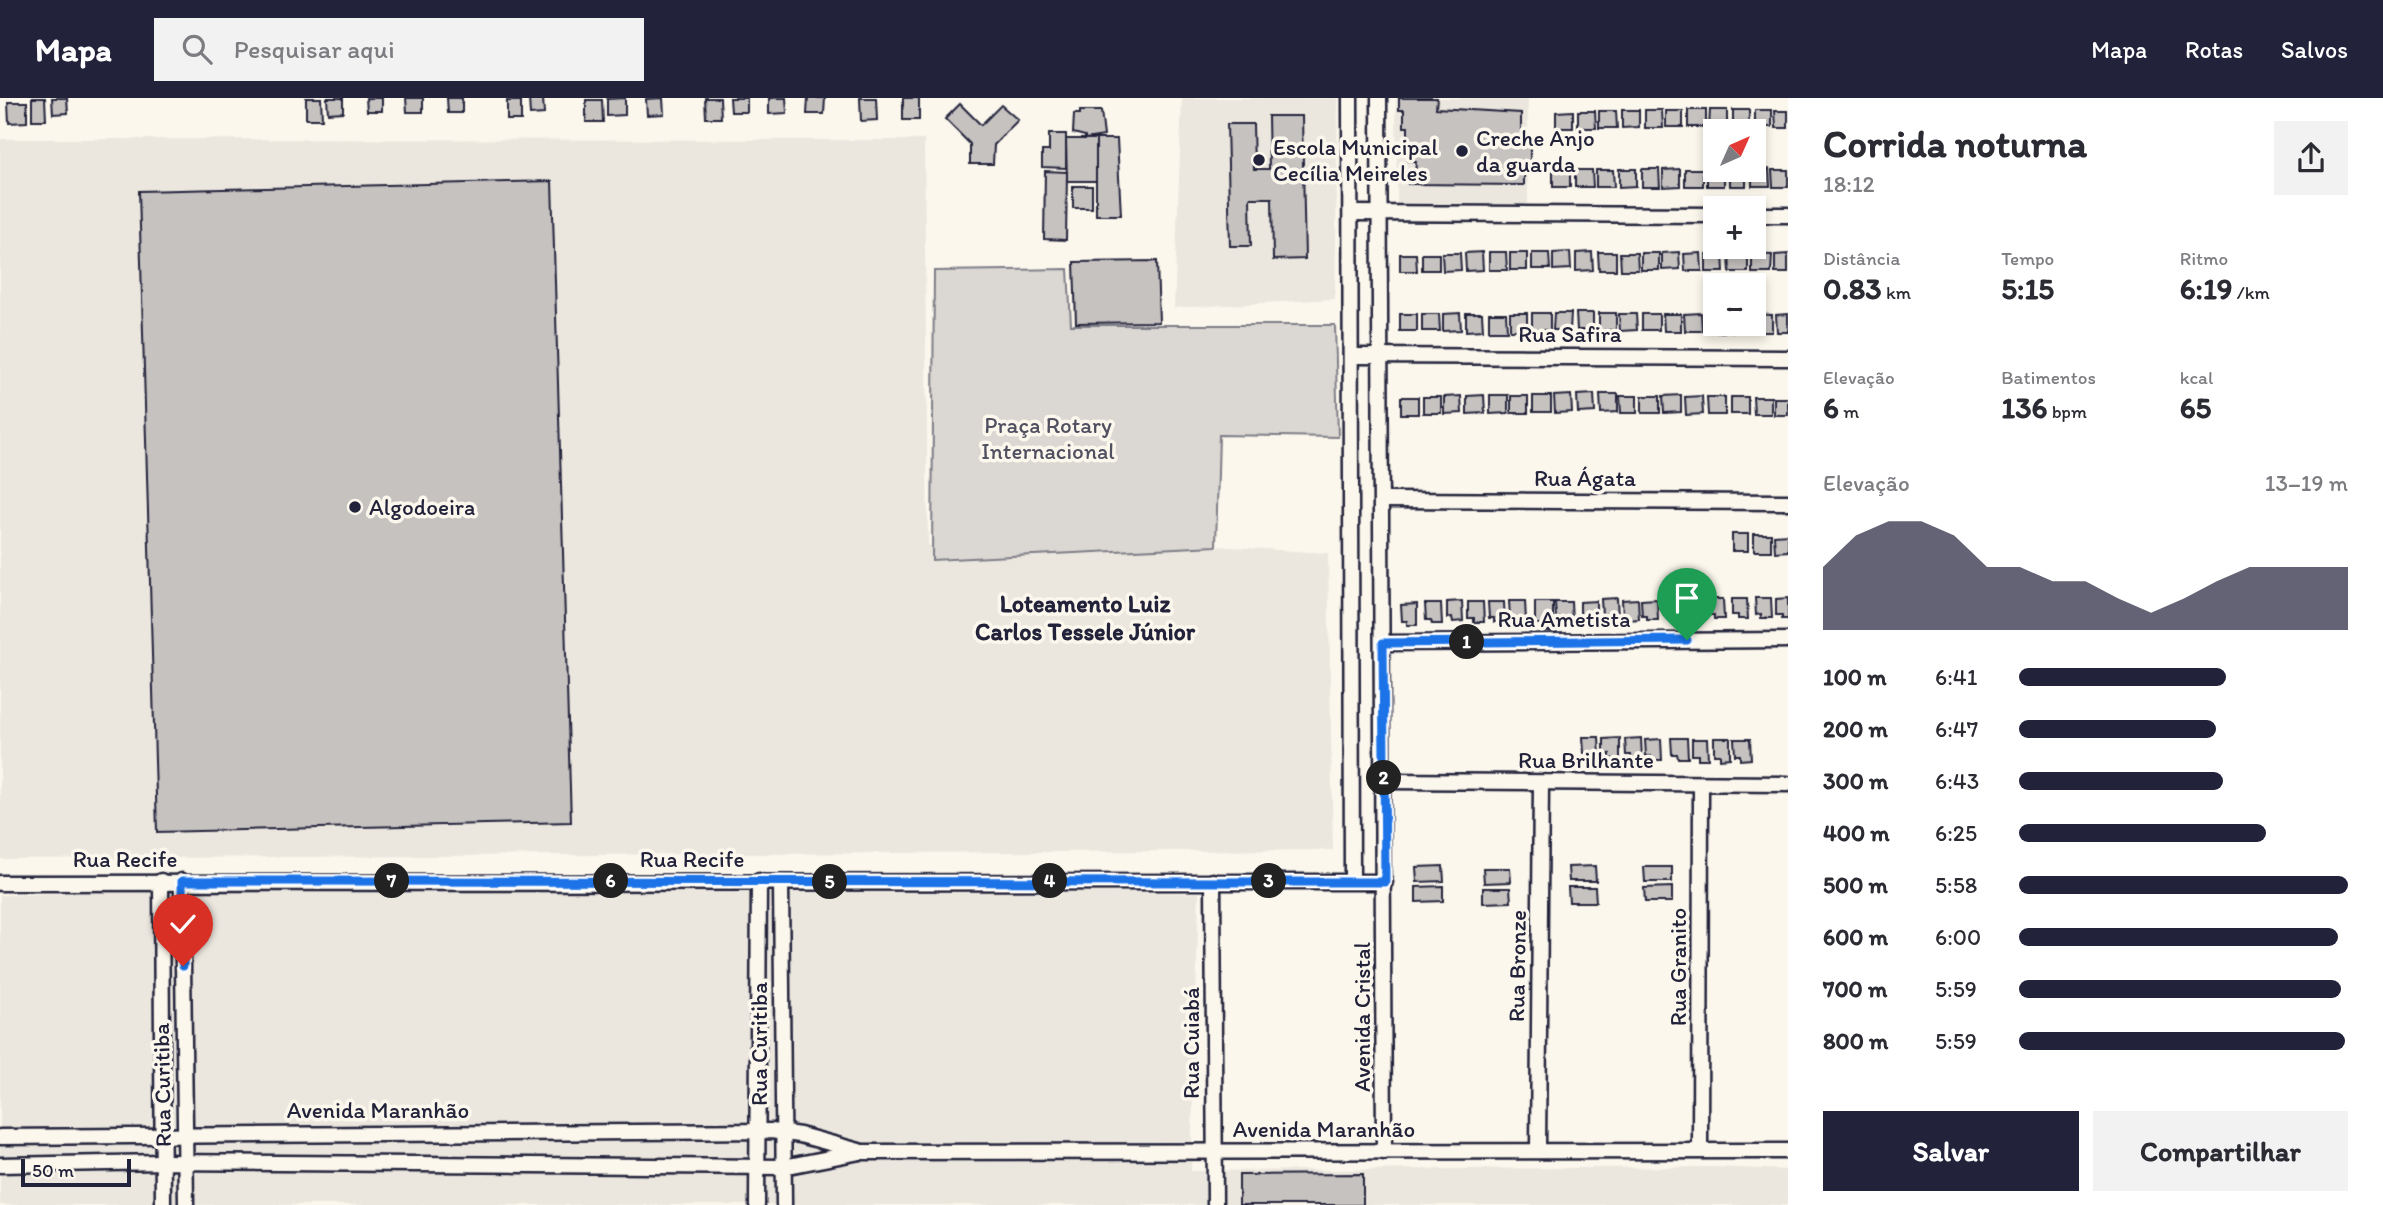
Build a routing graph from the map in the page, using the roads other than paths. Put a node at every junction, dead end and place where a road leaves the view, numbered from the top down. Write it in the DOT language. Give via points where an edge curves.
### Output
graph roads {
  1 [pos="1350,98"];
  2 [pos="1379,98"];
  3 [pos="1351,214"];
  4 [pos="1380,215"];
  5 [pos="1703,215"];
  6 [pos="1766,215"];
  7 [pos="1788,215"];
  8 [pos="1351,356"];
  9 [pos="1381,356"];
  10 [pos="1788,358"];
  11 [pos="1382,500"];
  12 [pos="1788,502"];
  13 [pos="1788,640"];
  14 [pos="1383,643"];
  15 [pos="1384,782"];
  16 [pos="1541,783"];
  17 [pos="1701,784"];
  18 [pos="1788,784"];
  19 [pos="1352,880"];
  20 [pos="161,881"];
  21 [pos="182,881"];
  22 [pos="759,881"];
  23 [pos="1213,881"];
  24 [pos="781,882"];
  25 [pos="1385,882"];
  26 [pos="0,883"];
  27 [pos="757,1131"];
  28 [pos="782,1132"];
  29 [pos="163,1133"];
  30 [pos="186,1134"];
  31 [pos="0,1137"];
  32 [pos="1538,1150"];
  33 [pos="1700,1150"];
  34 [pos="1215,1151"];
  35 [pos="1788,1151"];
  36 [pos="860,1152"];
  37 [pos="1384,1152"];
  38 [pos="163,1162"];
  39 [pos="186,1163"];
  40 [pos="0,1165"];
  41 [pos="757,1166"];
  42 [pos="783,1167"];
  43 [pos="163,1205"];
  44 [pos="186,1205"];
  45 [pos="757,1205"];
  46 [pos="785,1205"];
  47 [pos="1215,1205"];
  1 -- 3 [label="street"];
  2 -- 4 [label="street, Avenida Cristal"];
  3 -- 4 [label="street"];
  3 -- 8 [label="street"];
  4 -- 5 [label="street"];
  4 -- 9 [label="street, Avenida Cristal"];
  6 -- 7 [label="street"];
  8 -- 9 [label="street, Rua Safira"];
  8 -- 19 [label="street"];
  9 -- 10 [label="street, Rua Safira"];
  9 -- 11 [label="street, Avenida Cristal"];
  11 -- 12 [label="street, Rua Ágata"];
  11 -- 14 [label="street, Avenida Cristal"];
  13 -- 14 [label="street, Rua Ametista"];
  14 -- 15 [label="street, Avenida Cristal"];
  15 -- 16 [label="street, Rua Brilhante"];
  15 -- 25 [label="street, Avenida Cristal"];
  16 -- 17 [label="street, Rua Brilhante"];
  16 -- 32 [label="street, Rua Bronze"];
  17 -- 18 [label="street, Rua Brilhante"];
  17 -- 33 [label="street, Rua Granito"];
  19 -- 23 [label="street, Rua Recife"];
  19 -- 25 [label="street, Rua Recife"];
  20 -- 21 [label="street, Rua Recife"];
  20 -- 26 [label="street, Rua Recife"];
  20 -- 29 [label="street, Rua Curitiba"];
  21 -- 22 [label="street, Rua Recife"];
  21 -- 30 [label="street, Rua Curitiba"];
  22 -- 24 [label="street, Rua Recife"];
  22 -- 27 [label="street, Rua Curitiba"];
  23 -- 24 [label="street, Rua Recife"];
  23 -- 34 [label="street, Rua Cuiabá"];
  24 -- 28 [label="street, Rua Curitiba"];
  25 -- 37 [label="street, Avenida Cristal"];
  27 -- 28 [label="street, Avenida Maranhão"];
  27 -- 30 [label="street, Avenida Maranhão"];
  27 -- 41 [label="street, Rua Curitiba"];
  28 -- 36 [label="street, Avenida Maranhão"];
  28 -- 42 [label="street, Rua Curitiba"];
  29 -- 30 [label="street, Avenida Maranhão"];
  29 -- 31 [label="street, Avenida Maranhão"];
  29 -- 38 [label="street, Rua Curitiba"];
  30 -- 39 [label="street, Rua Curitiba"];
  32 -- 33 [label="street, Avenida Maranhão"];
  32 -- 37 [label="street, Avenida Maranhão"];
  33 -- 35 [label="street, Avenida Maranhão"];
  34 -- 36 [label="street, Avenida Maranhão"];
  34 -- 37 [label="street, Avenida Maranhão"];
  34 -- 47 [label="street, Rua Cuiabá"];
  36 -- 42 [label="street"];
  38 -- 39 [label="street"];
  38 -- 40 [label="street"];
  38 -- 43 [label="street, Rua Curitiba"];
  39 -- 41 [label="street"];
  39 -- 44 [label="street, Rua Curitiba"];
  41 -- 42 [label="street"];
  41 -- 45 [label="street"];
  42 -- 46 [label="street, Rua Curitiba"];
}
